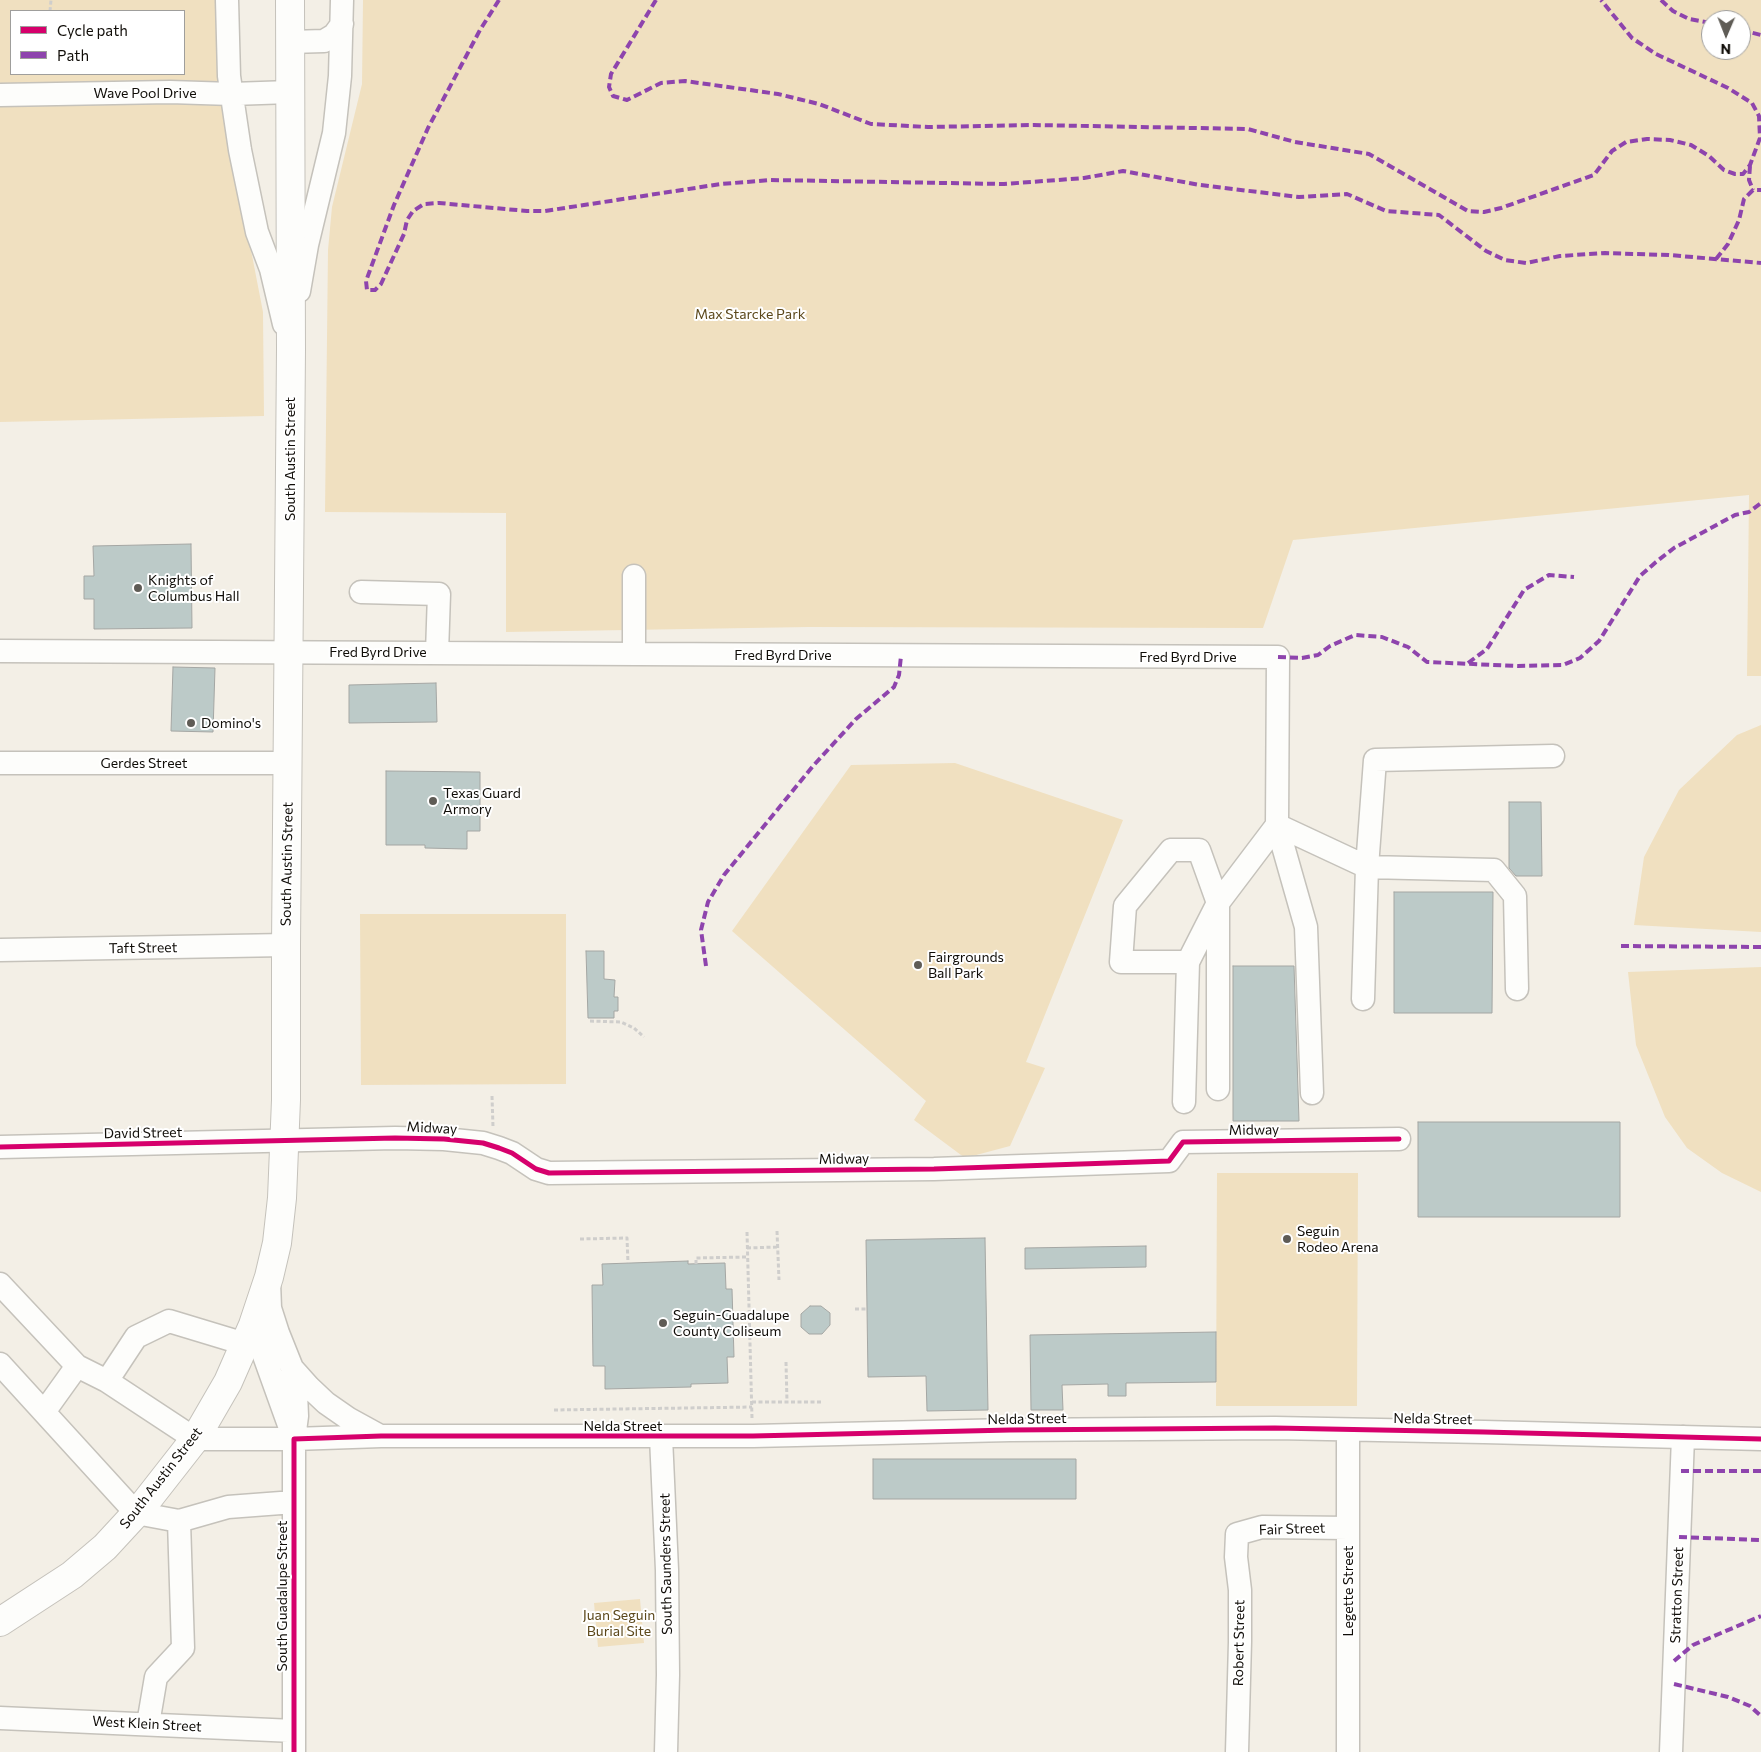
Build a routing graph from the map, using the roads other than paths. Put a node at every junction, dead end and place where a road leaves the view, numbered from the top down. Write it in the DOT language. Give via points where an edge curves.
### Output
graph roads {
  1 [pos="227,0"];
  2 [pos="290,0"];
  3 [pos="342,0"];
  4 [pos="342,24"];
  5 [pos="290,42"];
  6 [pos="290,92"];
  7 [pos="232,94"];
  8 [pos="0,95"];
  9 [pos="291,349"];
  10 [pos="634,576"];
  11 [pos="361,592"];
  12 [pos="0,651"];
  13 [pos="289,652"];
  14 [pos="438,653"];
  15 [pos="634,654"];
  16 [pos="1553,756"];
  17 [pos="0,763"];
  18 [pos="288,763"];
  19 [pos="1278,824"];
  20 [pos="1367,867"];
  21 [pos="1218,903"];
  22 [pos="286,946"];
  23 [pos="0,950"];
  24 [pos="1188,962"];
  25 [pos="1517,990"];
  26 [pos="1363,999"];
  27 [pos="1218,1088"];
  28 [pos="1312,1093"];
  29 [pos="1184,1102"];
  30 [pos="1399,1139"];
  31 [pos="286,1141"];
  32 [pos="0,1147"];
  33 [pos="269,1277"];
  34 [pos="0,1284"];
  35 [pos="249,1335"];
  36 [pos="0,1364"];
  37 [pos="77,1366"];
  38 [pos="292,1368"];
  39 [pos="107,1381"];
  40 [pos="44,1412"];
  41 [pos="1348,1430"];
  42 [pos="380,1436"];
  43 [pos="661,1437"];
  44 [pos="1683,1437"];
  45 [pos="195,1438"];
  46 [pos="294,1439"];
  47 [pos="1761,1439"];
  48 [pos="294,1502"];
  49 [pos="136,1513"];
  50 [pos="179,1522"];
  51 [pos="1348,1528"];
  52 [pos="1237,1534"];
  53 [pos="0,1622"];
  54 [pos="0,1718"];
  55 [pos="148,1724"];
  56 [pos="294,1741"];
  57 [pos="666,1752"];
  58 [pos="1237,1752"];
  59 [pos="1348,1752"];
  60 [pos="1671,1752"];
  1 -- 7 [label="street"];
  2 -- 5 [label="main road, South Austin Street"];
  3 -- 4 [label="street"];
  4 -- 5 [label="street" via="334,36 324,42"];
  4 -- 9 [label="street" via="334,133 306,253"];
  5 -- 6 [label="main road, South Austin Street"];
  6 -- 7 [label="street, Wave Pool Drive"];
  6 -- 9 [label="main road, South Austin Street"];
  7 -- 8 [label="street, Wave Pool Drive"];
  7 -- 9 [label="street" via="257,232 271,269"];
  9 -- 13 [label="main road, South Austin Street"];
  10 -- 15 [label="street"];
  11 -- 14 [label="street" via="439,594"];
  12 -- 13 [label="street, Fred Byrd Drive"];
  13 -- 14 [label="street, Fred Byrd Drive"];
  13 -- 18 [label="main road, South Austin Street"];
  14 -- 15 [label="street, Fred Byrd Drive"];
  15 -- 19 [label="street, Fred Byrd Drive" via="1278,657"];
  16 -- 20 [label="street" via="1375,760"];
  17 -- 18 [label="street, Gerdes Street"];
  18 -- 22 [label="main road, South Austin Street"];
  19 -- 20 [label="street"];
  19 -- 21 [label="street"];
  19 -- 28 [label="street" via="1306,927"];
  20 -- 25 [label="street" via="1494,870 1515,896"];
  20 -- 26 [label="street"];
  21 -- 24 [label="street"];
  21 -- 24 [label="street" via="1199,850 1171,850 1126,906 1120,962"];
  21 -- 27 [label="street"];
  22 -- 23 [label="street, Taft Street"];
  22 -- 31 [label="main road, South Austin Street"];
  24 -- 29 [label="street"];
  30 -- 31 [label="street, Midway" via="1182,1142 1169,1161 943,1169 549,1173 536,1169 512,1153 483,1143 395,1138"];
  31 -- 32 [label="street, David Street"];
  31 -- 33 [label="main road, South Austin Street" via="277,1243"];
  33 -- 35 [label="main road, South Austin Street"];
  33 -- 38 [label="street" via="270,1308"];
  34 -- 37 [label="street"];
  35 -- 39 [label="street" via="168,1321 136,1337"];
  35 -- 45 [label="main road, South Austin Street" via="228,1382"];
  35 -- 46 [label="street, South Guadalupe Street"];
  36 -- 40 [label="street"];
  37 -- 39 [label="street"];
  37 -- 40 [label="street"];
  38 -- 42 [label="street" via="326,1404"];
  38 -- 46 [label="street" via="297,1416"];
  39 -- 45 [label="street"];
  40 -- 49 [label="street"];
  41 -- 43 [label="street, Nelda Street" via="1010,1430"];
  41 -- 44 [label="street, Nelda Street"];
  41 -- 51 [label="street, Legette Street"];
  42 -- 43 [label="street, Nelda Street"];
  42 -- 46 [label="street, Nelda Street"];
  43 -- 57 [label="street, South Saunders Street" via="667,1570"];
  44 -- 47 [label="street, Nelda Street"];
  44 -- 60 [label="street, Stratton Street"];
  45 -- 46 [label="street, Nelda Street"];
  45 -- 49 [label="main road, South Austin Street"];
  46 -- 48 [label="street, South Guadalupe Street"];
  48 -- 50 [label="street" via="228,1507"];
  48 -- 56 [label="street, South Guadalupe Street"];
  49 -- 50 [label="street"];
  49 -- 53 [label="main road, South Austin Street" via="105,1547 72,1575"];
  50 -- 55 [label="street" via="183,1648 156,1677"];
  51 -- 52 [label="street, Fair Street" via="1262,1527"];
  51 -- 59 [label="street, Legette Street"];
  52 -- 58 [label="street, Robert Street" via="1240,1590"];
  54 -- 55 [label="street, West Klein Street"];
  55 -- 56 [label="street, West Klein Street"];
}
